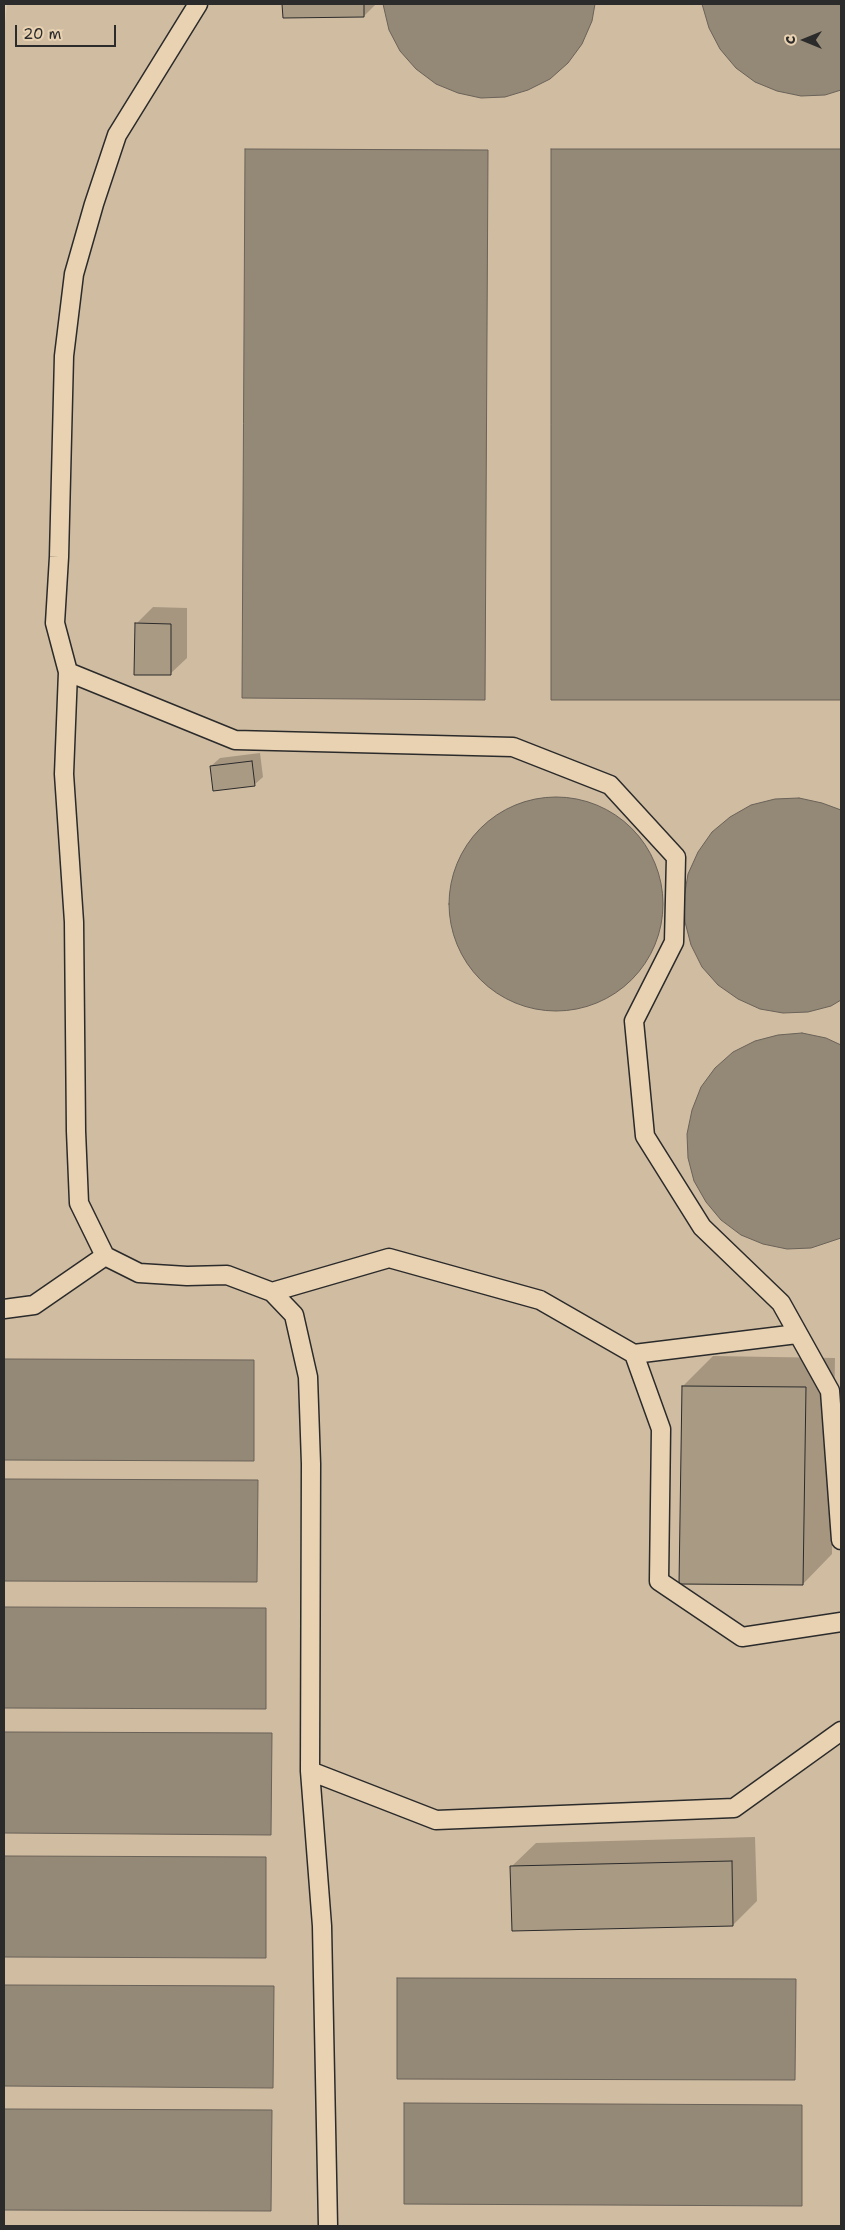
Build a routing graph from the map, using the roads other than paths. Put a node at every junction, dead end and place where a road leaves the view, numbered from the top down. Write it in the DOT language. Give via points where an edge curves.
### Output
graph roads {
  1 [pos="198,4"];
  2 [pos="68,672"];
  3 [pos="105,1256"];
  4 [pos="272,1292"];
  5 [pos="4,1309"];
  6 [pos="797,1334"];
  7 [pos="634,1354"];
  8 [pos="841,1540"];
  9 [pos="841,1622"];
  10 [pos="840,1735"];
  11 [pos="310,1771"];
  12 [pos="328,2226"];
  1 -- 2 [label="lane" via="117,135 74,274 64,356 55,623"];
  2 -- 3 [label="lane" via="64,774 74,922 79,1204"];
  2 -- 6 [label="lane" via="235,740 513,747 610,785 676,857 674,942 634,1021 645,1136 702,1226 780,1303"];
  3 -- 4 [label="lane" via="139,1273 227,1275"];
  3 -- 5 [label="lane" via="34,1305"];
  4 -- 7 [label="lane" via="389,1258 540,1300"];
  4 -- 11 [label="lane" via="294,1315 308,1377 311,1464"];
  6 -- 7 [label="lane"];
  6 -- 8 [label="lane" via="830,1391"];
  7 -- 9 [label="lane" via="661,1429 659,1581 742,1637"];
  10 -- 11 [label="lane" via="734,1808 436,1820"];
  11 -- 12 [label="lane" via="322,1926"];
}
